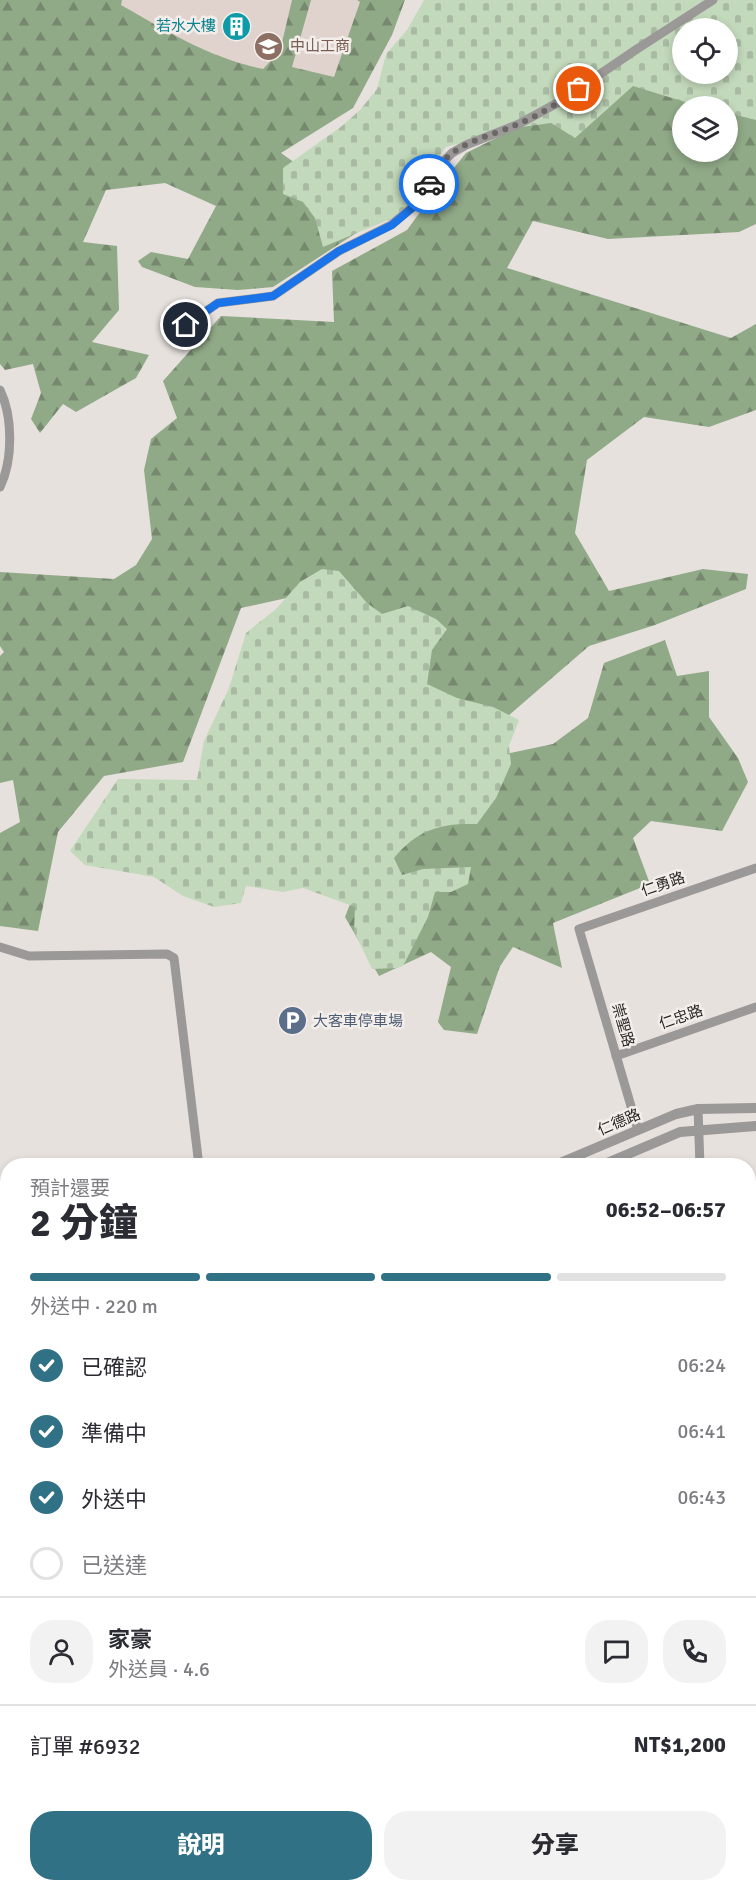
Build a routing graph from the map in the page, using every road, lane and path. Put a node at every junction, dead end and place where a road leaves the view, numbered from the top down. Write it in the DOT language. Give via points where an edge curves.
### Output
graph roads {
  1 [pos="713,0"];
  2 [pos="186,325"];
  3 [pos="0,390"];
  4 [pos="0,487"];
  5 [pos="756,868"];
  6 [pos="579,929"];
  7 [pos="0,947"];
  8 [pos="756,1007"];
  9 [pos="616,1056"];
  10 [pos="756,1108"];
  11 [pos="698,1110"];
  12 [pos="756,1126"];
  13 [pos="638,1130"];
  14 [pos="699,1130"];
  15 [pos="198,1158"];
  16 [pos="572,1158"];
  17 [pos="619,1158"];
  18 [pos="700,1158"];
  1 -- 2 [label="street" via="559,102 452,153 440,165 419,202 392,225 339,251 273,296 218,303"];
  3 -- 4 [label="street" via="9,419 10,444"];
  5 -- 6 [label="street, 仁勇路"];
  6 -- 9 [label="street, 崇聖路"];
  7 -- 15 [label="street" via="29,956 166,954 174,958"];
  8 -- 9 [label="street, 仁忠路"];
  9 -- 13 [label="street, 崇聖路"];
  10 -- 11 [label="street, 仁德路"];
  11 -- 13 [label="street, 仁德路" via="676,1114"];
  11 -- 14 [label="street"];
  12 -- 14 [label="street"];
  13 -- 16 [label="street, 仁德路"];
  14 -- 17 [label="street" via="680,1132"];
  14 -- 18 [label="street"];
}
